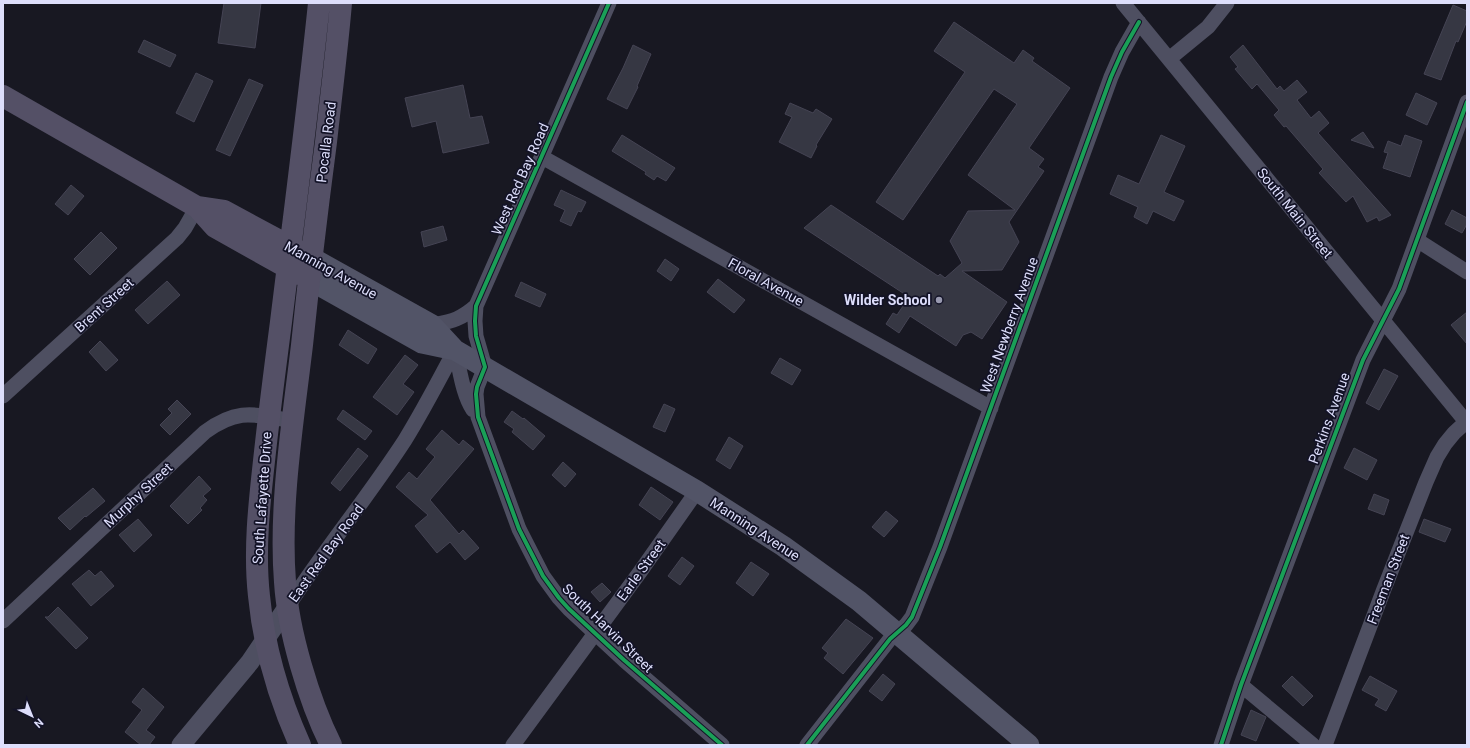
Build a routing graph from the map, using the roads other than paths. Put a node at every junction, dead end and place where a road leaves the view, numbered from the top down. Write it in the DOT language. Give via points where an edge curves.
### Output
graph roads {
  1 [pos="319,3"];
  2 [pos="341,3"];
  3 [pos="609,3"];
  4 [pos="1123,3"];
  5 [pos="1227,3"];
  6 [pos="1139,22"];
  7 [pos="1169,59"];
  8 [pos="3,96"];
  9 [pos="1467,102"];
  10 [pos="542,156"];
  11 [pos="196,207"];
  12 [pos="1417,240"];
  13 [pos="289,257"];
  14 [pos="312,258"];
  15 [pos="1467,272"];
  16 [pos="310,280"];
  17 [pos="476,306"];
  18 [pos="1382,320"];
  19 [pos="432,325"];
  20 [pos="455,350"];
  21 [pos="485,367"];
  22 [pos="3,396"];
  23 [pos="991,408"];
  24 [pos="269,417"];
  25 [pos="478,417"];
  26 [pos="293,421"];
  27 [pos="1467,422"];
  28 [pos="697,491"];
  29 [pos="288,606"];
  30 [pos="3,621"];
  31 [pos="898,633"];
  32 [pos="595,634"];
  33 [pos="266,640"];
  34 [pos="1241,685"];
  35 [pos="181,745"];
  36 [pos="300,745"];
  37 [pos="331,745"];
  38 [pos="513,745"];
  39 [pos="722,745"];
  40 [pos="807,745"];
  41 [pos="1029,745"];
  42 [pos="1221,745"];
  43 [pos="1313,745"];
  44 [pos="1325,745"];
  1 -- 13 [label="main road, Pocalla Road"];
  2 -- 14 [label="main road, Pocalla Road"];
  3 -- 10 [label="street, West Red Bay Road"];
  4 -- 6 [label="street, South Main Street"];
  5 -- 7 [label="street" via="1208,27"];
  6 -- 7 [label="street, South Main Street"];
  6 -- 23 [label="street, West Newberry Avenue" via="1111,77"];
  7 -- 18 [label="street, South Main Street"];
  8 -- 11 [label="main road, Manning Avenue"];
  9 -- 12 [label="street, Perkins Avenue"];
  10 -- 17 [label="street, West Red Bay Road"];
  10 -- 23 [label="street, Floral Avenue"];
  11 -- 13 [label="main road, Manning Avenue" via="224,211"];
  11 -- 22 [label="street, Brent Street" via="177,238"];
  12 -- 15 [label="street"];
  12 -- 18 [label="street, Perkins Avenue" via="1399,289"];
  13 -- 14 [label="main road, Manning Avenue"];
  13 -- 16 [label="main road, Manning Avenue"];
  13 -- 24 [label="main road, South Lafayette Drive"];
  14 -- 16 [label="main road, Pocalla Road"];
  14 -- 19 [label="main road, Manning Avenue"];
  16 -- 20 [label="main road, Manning Avenue" via="422,343"];
  16 -- 26 [label="main road, South Lafayette Drive"];
  17 -- 19 [label="street, West Red Bay Road" via="460,318"];
  17 -- 21 [label="street, West Red Bay Road" via="476,336"];
  18 -- 27 [label="street, South Main Street"];
  18 -- 34 [label="street, Perkins Avenue" via="1363,360"];
  19 -- 20 [label="main road, Manning Avenue"];
  20 -- 21 [label="main road, Manning Avenue"];
  20 -- 25 [label="street, South Harvin Street" via="463,384"];
  20 -- 29 [label="street, East Red Bay Road" via="405,440"];
  21 -- 25 [label="street, South Harvin Street" via="476,394"];
  21 -- 28 [label="main road, Manning Avenue"];
  23 -- 31 [label="street, West Newberry Avenue" via="916,611"];
  24 -- 26 [label="street, Murphy Street"];
  24 -- 30 [label="street, Murphy Street" via="250,414 233,416 214,425"];
  24 -- 33 [label="main road, South Lafayette Drive" via="258,516 257,561 259,597"];
  25 -- 32 [label="street, South Harvin Street" via="519,529 543,576 559,598"];
  26 -- 29 [label="main road, South Lafayette Drive" via="284,535"];
  27 -- 44 [label="street, Freeman Street" via="1445,444 1426,482"];
  28 -- 31 [label="main road, Manning Avenue" via="789,551 859,601"];
  28 -- 32 [label="street, Earle Street"];
  29 -- 33 [label="street, East Red Bay Road"];
  29 -- 37 [label="main road, South Lafayette Drive" via="308,686"];
  31 -- 40 [label="street, West Newberry Avenue" via="890,639"];
  31 -- 41 [label="main road, Manning Avenue"];
  32 -- 38 [label="street, Earle Street"];
  32 -- 39 [label="street, South Harvin Street"];
  33 -- 35 [label="street, East Red Bay Road"];
  33 -- 36 [label="main road, South Lafayette Drive" via="282,699"];
  34 -- 42 [label="street, Perkins Avenue"];
  34 -- 43 [label="street"];
}
